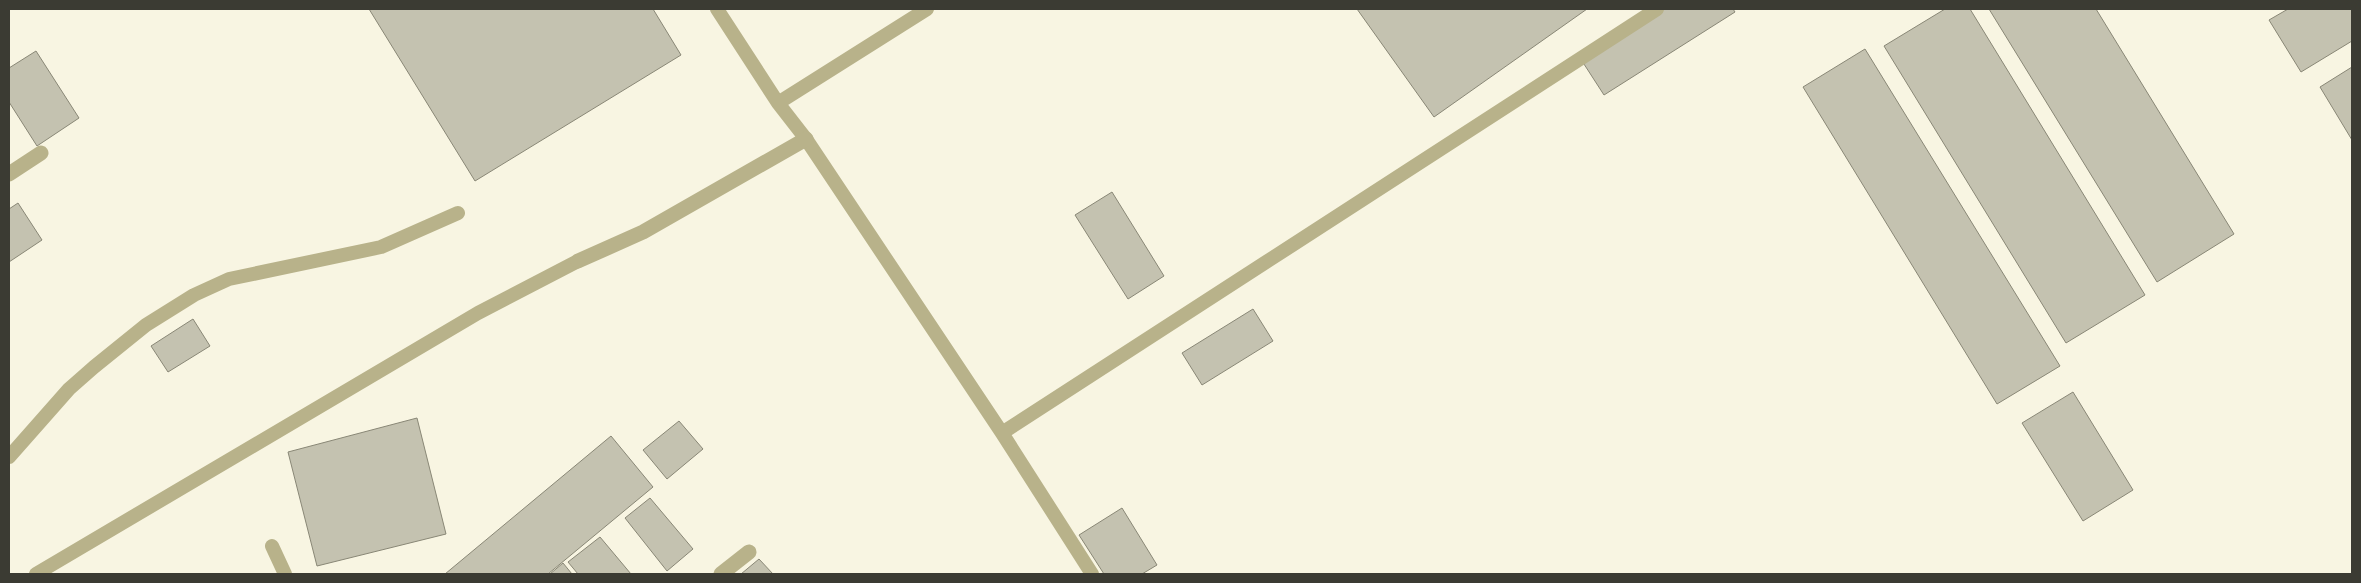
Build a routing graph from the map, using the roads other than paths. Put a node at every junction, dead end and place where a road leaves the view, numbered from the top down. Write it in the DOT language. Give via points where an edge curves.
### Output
graph roads {
  1 [pos="717,9"];
  2 [pos="927,9"];
  3 [pos="1656,9"];
  4 [pos="778,104"];
  5 [pos="806,139"];
  6 [pos="41,153"];
  7 [pos="9,174"];
  8 [pos="458,212"];
  9 [pos="578,261"];
  10 [pos="1002,434"];
  11 [pos="9,457"];
  12 [pos="272,546"];
  13 [pos="750,552"];
  14 [pos="36,574"];
  15 [pos="285,574"];
  16 [pos="721,574"];
  17 [pos="1092,574"];
  1 -- 4 [label="lane"];
  2 -- 4 [label="lane"];
  3 -- 10 [label="lane"];
  4 -- 5 [label="lane"];
  5 -- 9 [label="street" via="643,232"];
  5 -- 10 [label="lane"];
  6 -- 7 [label="street"];
  8 -- 11 [label="lane" via="381,247 229,279 194,295 146,326 69,389"];
  9 -- 14 [label="lane" via="478,313"];
  10 -- 17 [label="lane"];
  12 -- 15 [label="lane"];
  13 -- 16 [label="street"];
}
